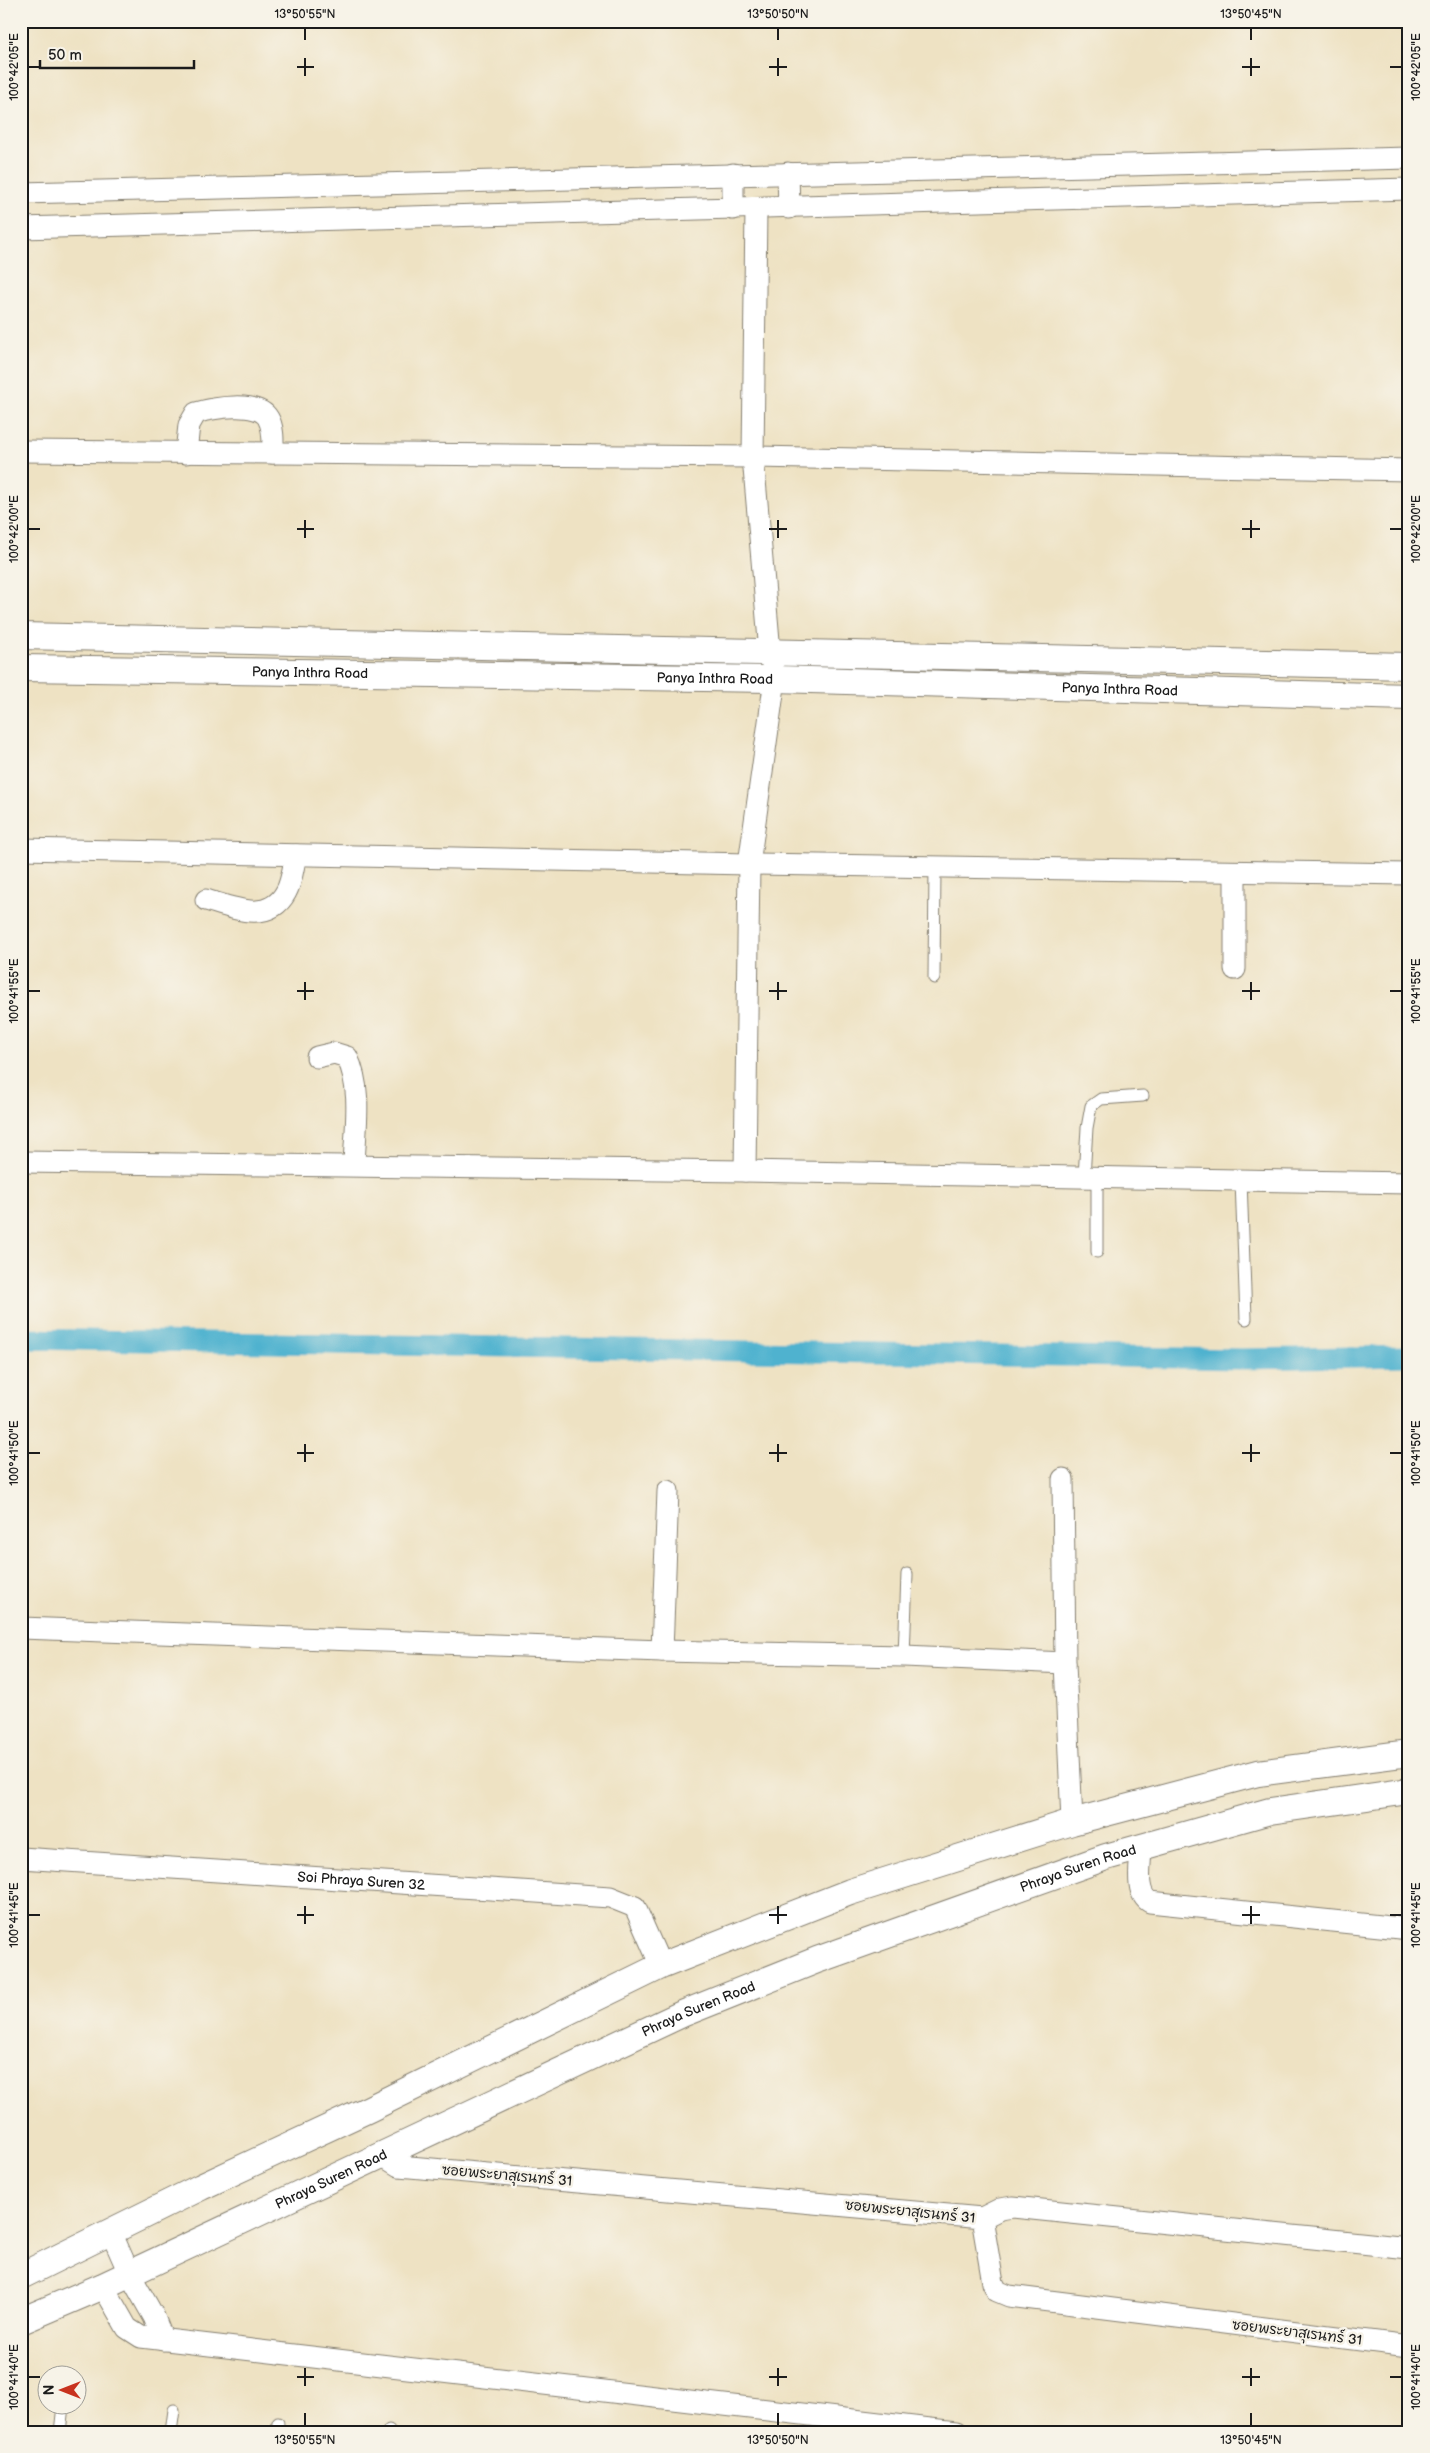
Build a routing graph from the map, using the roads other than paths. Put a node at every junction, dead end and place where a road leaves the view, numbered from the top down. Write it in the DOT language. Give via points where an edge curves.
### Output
graph roads {
  1 [pos="1409,158"];
  2 [pos="788,173"];
  3 [pos="733,174"];
  4 [pos="1409,189"];
  5 [pos="21,193"];
  6 [pos="789,208"];
  7 [pos="756,209"];
  8 [pos="733,210"];
  9 [pos="21,228"];
  10 [pos="21,451"];
  11 [pos="186,453"];
  12 [pos="273,453"];
  13 [pos="753,457"];
  14 [pos="1409,470"];
  15 [pos="21,636"];
  16 [pos="770,652"];
  17 [pos="1409,666"];
  18 [pos="21,668"];
  19 [pos="775,679"];
  20 [pos="1409,697"];
  21 [pos="21,849"];
  22 [pos="296,855"];
  23 [pos="748,864"];
  24 [pos="935,867"];
  25 [pos="1235,872"];
  26 [pos="1409,874"];
  27 [pos="206,900"];
  28 [pos="1235,969"];
  29 [pos="934,978"];
  30 [pos="317,1057"];
  31 [pos="1143,1096"];
  32 [pos="21,1162"];
  33 [pos="354,1165"];
  34 [pos="746,1171"];
  35 [pos="1090,1178"];
  36 [pos="1242,1180"];
  37 [pos="1409,1183"];
  38 [pos="1097,1252"];
  39 [pos="1246,1319"];
  40 [pos="1063,1479"];
  41 [pos="668,1491"];
  42 [pos="907,1574"];
  43 [pos="21,1628"];
  44 [pos="662,1651"];
  45 [pos="904,1656"];
  46 [pos="1066,1663"];
  47 [pos="1409,1753"];
  48 [pos="1409,1791"];
  49 [pos="1072,1822"];
  50 [pos="1141,1847"];
  51 [pos="21,1858"];
  52 [pos="1409,1929"];
  53 [pos="661,1966"];
  54 [pos="383,2156"];
  55 [pos="982,2218"];
  56 [pos="111,2232"];
  57 [pos="1409,2248"];
  58 [pos="129,2273"];
  59 [pos="21,2276"];
  60 [pos="103,2286"];
  61 [pos="21,2321"];
  62 [pos="163,2340"];
  63 [pos="1409,2346"];
  64 [pos="174,2410"];
  65 [pos="62,2416"];
  66 [pos="60,2432"];
  67 [pos="171,2432"];
  68 [pos="956,2432"];
  1 -- 2 [label="street"];
  2 -- 3 [label="street"];
  2 -- 6 [label="street"];
  3 -- 5 [label="street"];
  3 -- 8 [label="street"];
  4 -- 6 [label="street"];
  6 -- 7 [label="street"];
  7 -- 8 [label="street"];
  7 -- 13 [label="street"];
  8 -- 9 [label="street"];
  10 -- 11 [label="street"];
  11 -- 12 [label="street"];
  11 -- 12 [label="street" via="189,425 196,413 246,407 268,417"];
  12 -- 13 [label="street"];
  13 -- 14 [label="street"];
  13 -- 16 [label="street"];
  15 -- 16 [label="street, Panya Inthra Road"];
  16 -- 17 [label="street, Panya Inthra Road"];
  16 -- 19 [label="street"];
  18 -- 19 [label="street, Panya Inthra Road"];
  19 -- 20 [label="street, Panya Inthra Road"];
  19 -- 23 [label="street"];
  21 -- 22 [label="street"];
  22 -- 23 [label="street"];
  22 -- 27 [label="street" via="287,891 278,904 266,911 244,911"];
  23 -- 24 [label="street"];
  23 -- 34 [label="street"];
  24 -- 25 [label="street"];
  24 -- 29 [label="lane"];
  25 -- 26 [label="street"];
  25 -- 28 [label="street"];
  30 -- 33 [label="street" via="334,1053 347,1057 353,1069 356,1083"];
  31 -- 35 [label="lane" via="1101,1099 1091,1106 1087,1128"];
  32 -- 33 [label="street"];
  33 -- 34 [label="street"];
  34 -- 35 [label="street"];
  35 -- 36 [label="street"];
  35 -- 38 [label="lane"];
  36 -- 37 [label="street"];
  36 -- 39 [label="lane"];
  40 -- 46 [label="street"];
  41 -- 44 [label="street"];
  42 -- 45 [label="lane"];
  43 -- 44 [label="street"];
  44 -- 45 [label="street"];
  45 -- 46 [label="street"];
  46 -- 49 [label="street"];
  47 -- 49 [label="street" via="1258,1773"];
  48 -- 50 [label="street, Phraya Suren Road" via="1270,1811"];
  49 -- 53 [label="street" via="850,1892"];
  50 -- 52 [label="street" via="1140,1890 1144,1899 1150,1902"];
  50 -- 54 [label="street, Phraya Suren Road" via="817,1960 682,2014"];
  51 -- 53 [label="street, Soi Phraya Suren 32" via="610,1897 635,1907"];
  53 -- 56 [label="street"];
  54 -- 55 [label="street, ซอยพระยาสุเรนทร์ 31" via="399,2166"];
  54 -- 58 [label="street, Phraya Suren Road"];
  55 -- 57 [label="street" via="1013,2207"];
  55 -- 63 [label="street, ซอยพระยาสุเรนทร์ 31" via="993,2283 997,2291 1009,2296"];
  56 -- 58 [label="street"];
  56 -- 59 [label="street"];
  58 -- 60 [label="street, Phraya Suren Road"];
  58 -- 62 [label="street" via="154,2316"];
  60 -- 61 [label="street, Phraya Suren Road"];
  60 -- 62 [label="street" via="127,2328 141,2338"];
  62 -- 68 [label="street"];
  64 -- 67 [label="lane"];
  65 -- 66 [label="lane"];
}
